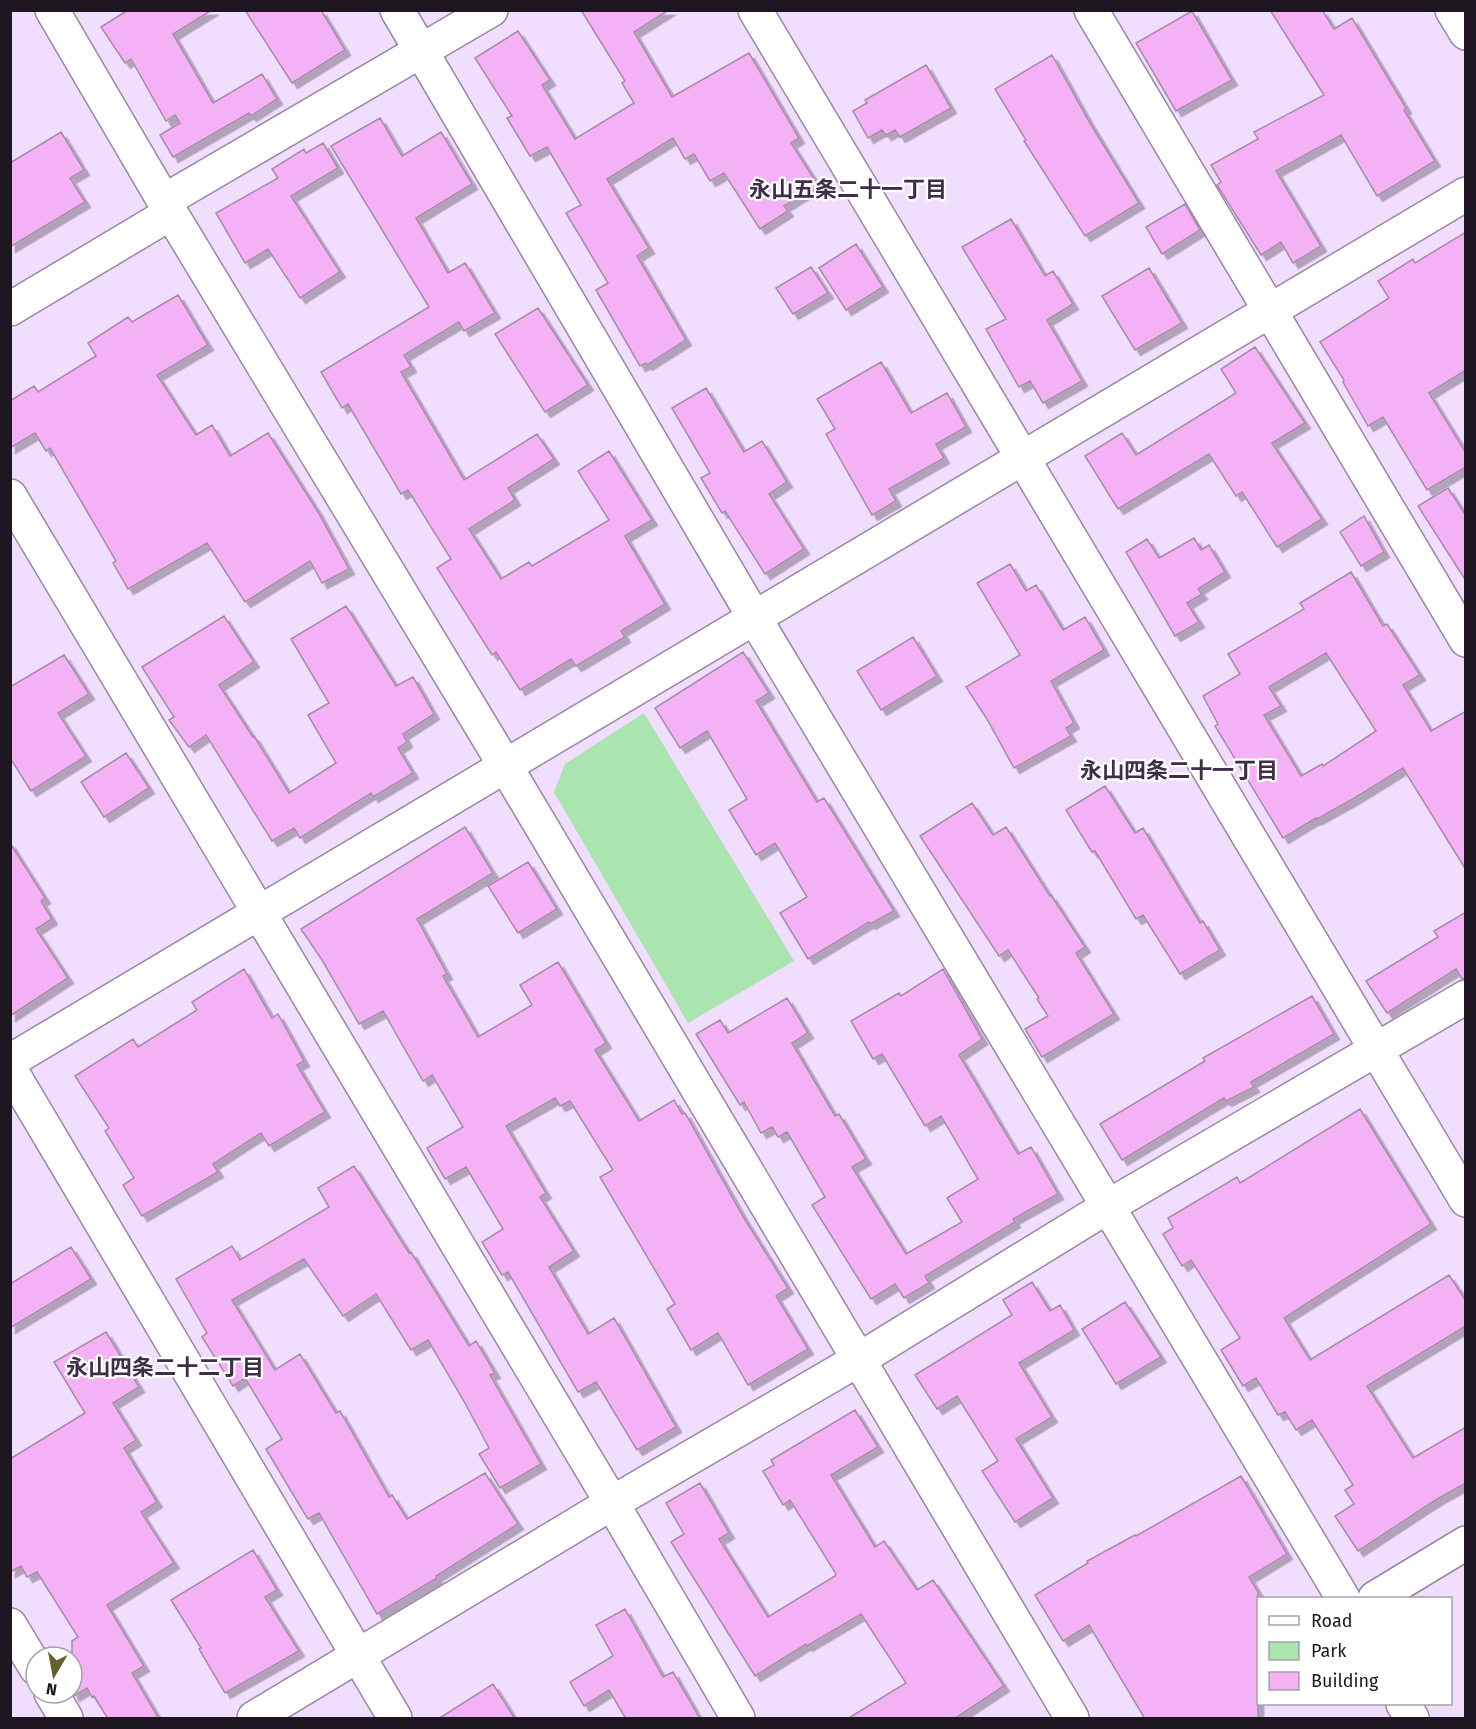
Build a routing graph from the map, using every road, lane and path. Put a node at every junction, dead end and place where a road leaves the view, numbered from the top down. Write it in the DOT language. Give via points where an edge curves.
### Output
graph roads {
  1 [pos="52,10"];
  2 [pos="397,10"];
  3 [pos="491,10"];
  4 [pos="755,10"];
  5 [pos="1091,10"];
  6 [pos="1452,10"];
  7 [pos="1466,33"];
  8 [pos="421,52"];
  9 [pos="1466,194"];
  10 [pos="168,207"];
  11 [pos="10,309"];
  12 [pos="1270,310"];
  13 [pos="1022,458"];
  14 [pos="10,496"];
  15 [pos="754,616"];
  16 [pos="1466,640"];
  17 [pos="506,767"];
  18 [pos="260,914"];
  19 [pos="1466,997"];
  20 [pos="1375,1051"];
  21 [pos="10,1061"];
  22 [pos="10,1069"];
  23 [pos="1466,1200"];
  24 [pos="1107,1207"];
  25 [pos="858,1360"];
  26 [pos="612,1503"];
  27 [pos="1466,1543"];
  28 [pos="1342,1597"];
  29 [pos="1378,1597"];
  30 [pos="10,1625"];
  31 [pos="24,1648"];
  32 [pos="358,1657"];
  33 [pos="58,1705"];
  34 [pos="1404,1705"];
  35 [pos="66,1719"];
  36 [pos="254,1719"];
  37 [pos="395,1719"];
  38 [pos="738,1719"];
  39 [pos="1072,1719"];
  40 [pos="1412,1719"];
  1 -- 10 [label="street"];
  2 -- 8 [label="street"];
  3 -- 8 [label="street"];
  4 -- 13 [label="street"];
  5 -- 12 [label="street"];
  6 -- 7 [label="street"];
  8 -- 10 [label="street"];
  8 -- 15 [label="street"];
  9 -- 12 [label="street"];
  10 -- 11 [label="street"];
  10 -- 17 [label="street"];
  12 -- 13 [label="street"];
  12 -- 16 [label="street"];
  13 -- 15 [label="street"];
  13 -- 20 [label="street"];
  14 -- 18 [label="street"];
  15 -- 17 [label="street"];
  15 -- 24 [label="street"];
  17 -- 18 [label="street"];
  17 -- 25 [label="street"];
  18 -- 21 [label="street"];
  18 -- 26 [label="street"];
  19 -- 20 [label="street"];
  20 -- 23 [label="street"];
  20 -- 24 [label="street"];
  22 -- 32 [label="street"];
  24 -- 25 [label="street"];
  24 -- 28 [label="street"];
  25 -- 26 [label="street"];
  25 -- 39 [label="street"];
  26 -- 32 [label="street"];
  26 -- 38 [label="street"];
  27 -- 29 [label="street"];
  30 -- 31 [label="street"];
  32 -- 36 [label="street"];
  32 -- 37 [label="street"];
  33 -- 35 [label="street"];
  34 -- 40 [label="street"];
}
